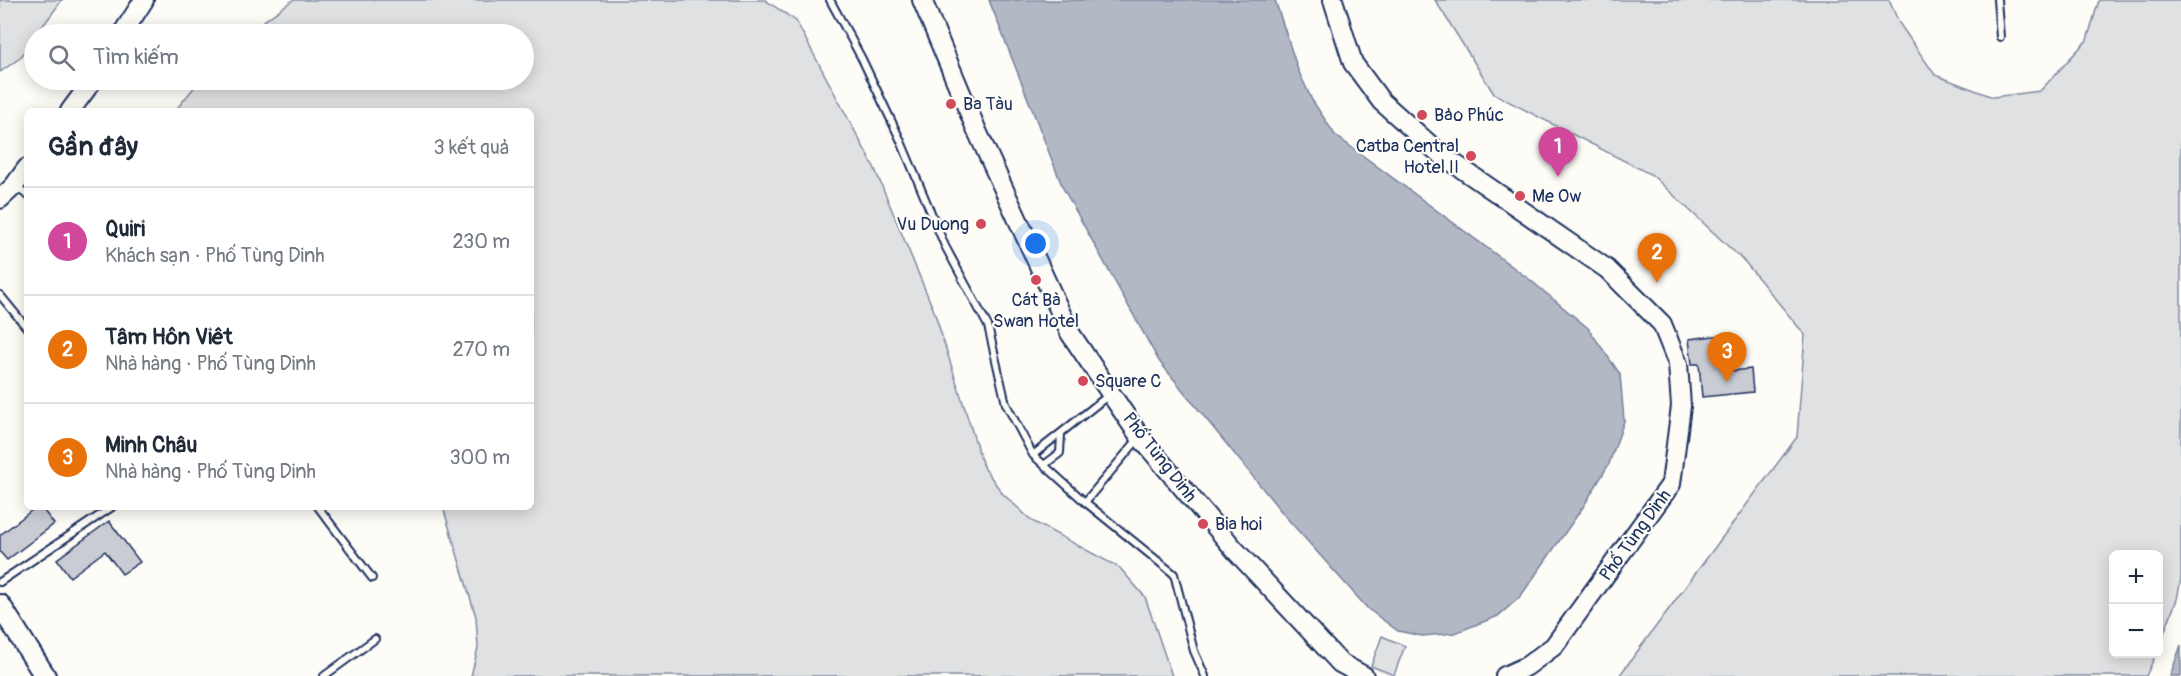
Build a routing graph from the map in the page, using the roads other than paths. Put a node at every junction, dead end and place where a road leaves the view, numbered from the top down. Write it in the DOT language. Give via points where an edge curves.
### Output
graph roads {
  1 [pos="144,0"];
  2 [pos="830,0"];
  3 [pos="922,0"];
  4 [pos="1333,0"];
  5 [pos="1997,0"];
  6 [pos="128,24"];
  7 [pos="2000,37"];
  8 [pos="86,90"];
  9 [pos="72,108"];
  10 [pos="20,190"];
  11 [pos="0,199"];
  12 [pos="0,295"];
  13 [pos="24,324"];
  14 [pos="1111,394"];
  15 [pos="1061,434"];
  16 [pos="1140,437"];
  17 [pos="1033,455"];
  18 [pos="1044,465"];
  19 [pos="1084,502"];
  20 [pos="108,510"];
  21 [pos="320,510"];
  22 [pos="372,578"];
  23 [pos="0,582"];
  24 [pos="0,605"];
  25 [pos="375,639"];
  26 [pos="1525,671"];
  27 [pos="45,676"];
  28 [pos="324,676"];
  29 [pos="1205,676"];
  30 [pos="1364,676"];
  31 [pos="1505,676"];
  1 -- 6 [label="main road"];
  2 -- 17 [label="lane" via="900,139 945,246 988,326 1005,404"];
  3 -- 14 [label="main road, Phố Tùng Dinh" via="1070,333"];
  4 -- 26 [label="main road, Phố Tùng Dinh" via="1353,63 1381,101 1440,153 1607,269 1662,324 1678,363 1681,406 1671,484 1554,646"];
  5 -- 7 [label="lane"];
  8 -- 9 [label="main road"];
  10 -- 11 [label="main road"];
  12 -- 13 [label="lane"];
  14 -- 15 [label="lane"];
  14 -- 16 [label="main road, Phố Tùng Dinh"];
  15 -- 17 [label="lane"];
  15 -- 18 [label="lane" via="1060,453"];
  16 -- 19 [label="lane"];
  16 -- 30 [label="main road, Phố Tùng Dinh" via="1235,550 1340,663"];
  17 -- 18 [label="lane"];
  18 -- 19 [label="lane"];
  19 -- 29 [label="lane" via="1174,574 1194,651"];
  20 -- 23 [label="lane"];
  21 -- 22 [label="lane"];
  24 -- 27 [label="main road"];
  25 -- 28 [label="lane"];
  26 -- 31 [label="main road, Phố Tùng Dinh"];
}
